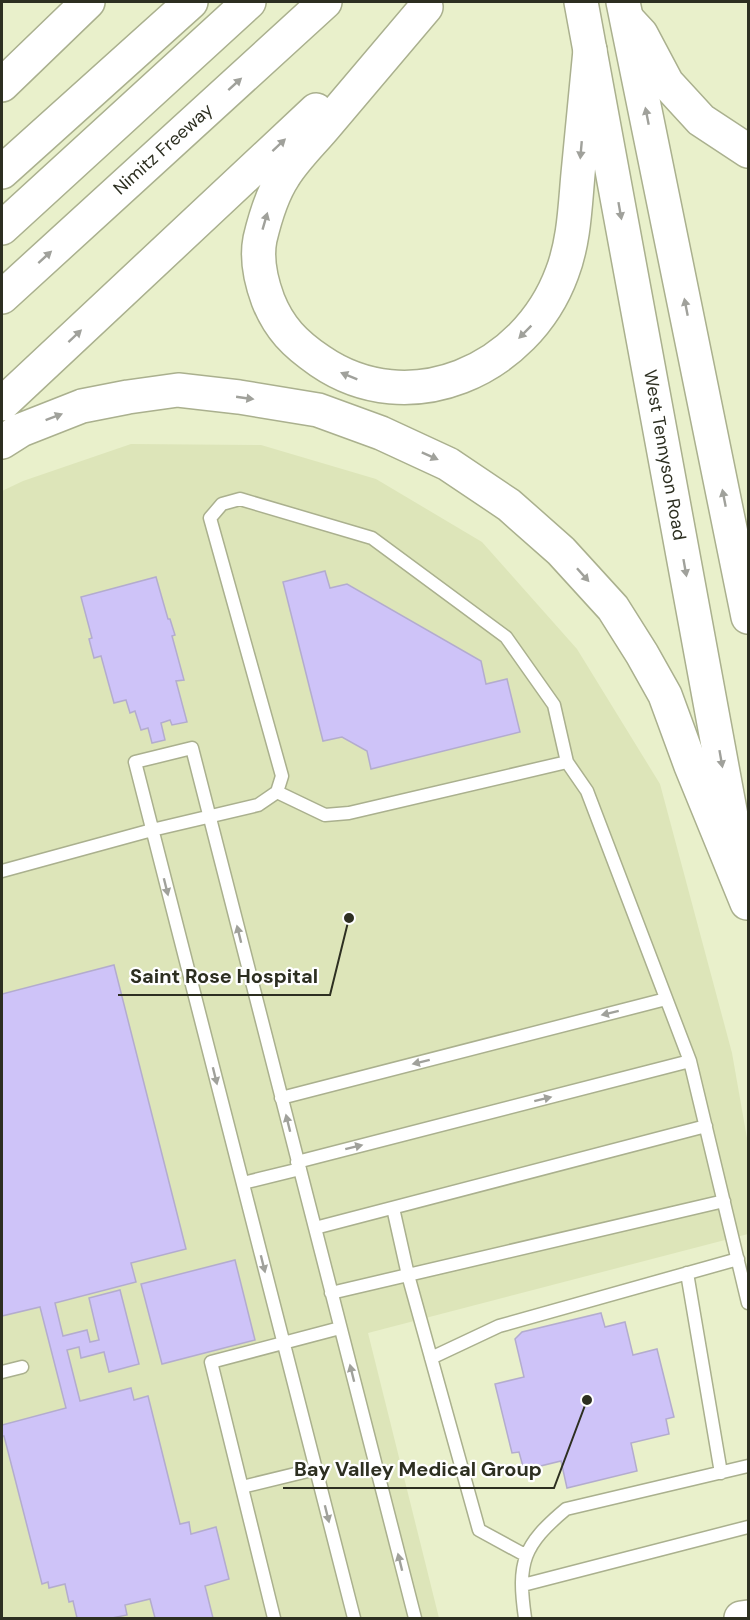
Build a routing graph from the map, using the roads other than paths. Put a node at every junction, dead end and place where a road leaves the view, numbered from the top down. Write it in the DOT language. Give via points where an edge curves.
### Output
graph roads {
  1 [pos="88,2"];
  2 [pos="191,2"];
  3 [pos="249,2"];
  4 [pos="325,2"];
  5 [pos="581,2"];
  6 [pos="429,4"];
  7 [pos="626,11"];
  8 [pos="590,50"];
  9 [pos="2,85"];
  10 [pos="748,151"];
  11 [pos="2,172"];
  12 [pos="2,228"];
  13 [pos="2,297"];
  14 [pos="2,404"];
  15 [pos="2,442"];
  16 [pos="748,617"];
  17 [pos="567,762"];
  18 [pos="277,792"];
  19 [pos="209,816"];
  20 [pos="152,830"];
  21 [pos="2,871"];
  22 [pos="748,906"];
  23 [pos="666,999"];
  24 [pos="690,1061"];
  25 [pos="281,1098"];
  26 [pos="706,1126"];
  27 [pos="299,1165"];
  28 [pos="243,1183"];
  29 [pos="724,1201"];
  30 [pos="393,1208"];
  31 [pos="315,1228"];
  32 [pos="738,1259"];
  33 [pos="687,1273"];
  34 [pos="408,1275"];
  35 [pos="331,1293"];
  36 [pos="748,1303"];
  37 [pos="340,1328"];
  38 [pos="283,1342"];
  39 [pos="431,1358"];
  40 [pos="22,1367"];
  41 [pos="2,1372"];
  42 [pos="748,1466"];
  43 [pos="316,1469"];
  44 [pos="721,1473"];
  45 [pos="242,1488"];
  46 [pos="748,1527"];
  47 [pos="525,1555"];
  48 [pos="523,1585"];
  49 [pos="748,1617"];
  50 [pos="274,1618"];
  51 [pos="354,1618"];
  52 [pos="415,1618"];
  53 [pos="525,1618"];
  54 [pos="741,1618"];
  1 -- 9 [label="main road"];
  2 -- 11 [label="main road"];
  3 -- 12 [label="main road"];
  13 -- 4 [label="main road, Nimitz Freeway, one-way"];
  5 -- 8 [label="main road, West Tennyson Road"];
  8 -- 6 [label="main road, one-way" via="572,236 562,274 529,331 482,368 442,384 404,389 368,383 332,369 298,345 275,318 259,264 260,241 267,213 284,176"];
  14 -- 6 [label="main road, one-way"];
  7 -- 10 [label="main road" via="667,82 701,120"];
  16 -- 7 [label="main road, one-way"];
  8 -- 22 [label="main road, West Tennyson Road, one-way"];
  15 -- 22 [label="main road, one-way" via="21,430 82,406 178,390 318,410 448,464 509,505 561,551 613,608 665,695"];
  17 -- 18 [label="lane" via="350,813 325,815"];
  17 -- 18 [label="lane" via="554,705 506,636 372,538 240,499 222,504 210,518 282,776"];
  17 -- 23 [label="lane" via="587,791"];
  18 -- 19 [label="lane" via="258,805"];
  19 -- 20 [label="lane"];
  19 -- 20 [label="lane" via="192,748 135,762"];
  25 -- 19 [label="lane, one-way"];
  20 -- 21 [label="lane"];
  20 -- 28 [label="lane, one-way"];
  23 -- 24 [label="lane"];
  23 -- 25 [label="lane, one-way"];
  24 -- 26 [label="lane"];
  27 -- 24 [label="lane, one-way"];
  27 -- 25 [label="lane, one-way"];
  26 -- 29 [label="lane"];
  26 -- 30 [label="lane"];
  27 -- 28 [label="lane"];
  27 -- 31 [label="lane"];
  28 -- 38 [label="lane, one-way"];
  29 -- 32 [label="lane"];
  29 -- 34 [label="lane"];
  30 -- 31 [label="lane"];
  30 -- 34 [label="lane"];
  31 -- 35 [label="lane"];
  32 -- 33 [label="lane"];
  32 -- 36 [label="lane"];
  33 -- 39 [label="lane" via="499,1326"];
  33 -- 44 [label="lane"];
  34 -- 35 [label="lane"];
  34 -- 39 [label="lane"];
  35 -- 37 [label="lane"];
  37 -- 38 [label="lane"];
  52 -- 37 [label="lane, one-way"];
  38 -- 43 [label="lane"];
  38 -- 45 [label="lane" via="211,1362"];
  39 -- 47 [label="lane" via="480,1530"];
  40 -- 41 [label="lane"];
  42 -- 44 [label="lane"];
  43 -- 45 [label="lane"];
  43 -- 51 [label="lane, one-way"];
  44 -- 47 [label="lane" via="566,1509 544,1527"];
  45 -- 50 [label="lane"];
  46 -- 48 [label="lane"];
  47 -- 48 [label="lane"];
  48 -- 53 [label="lane"];
  49 -- 54 [label="main road"];
}
